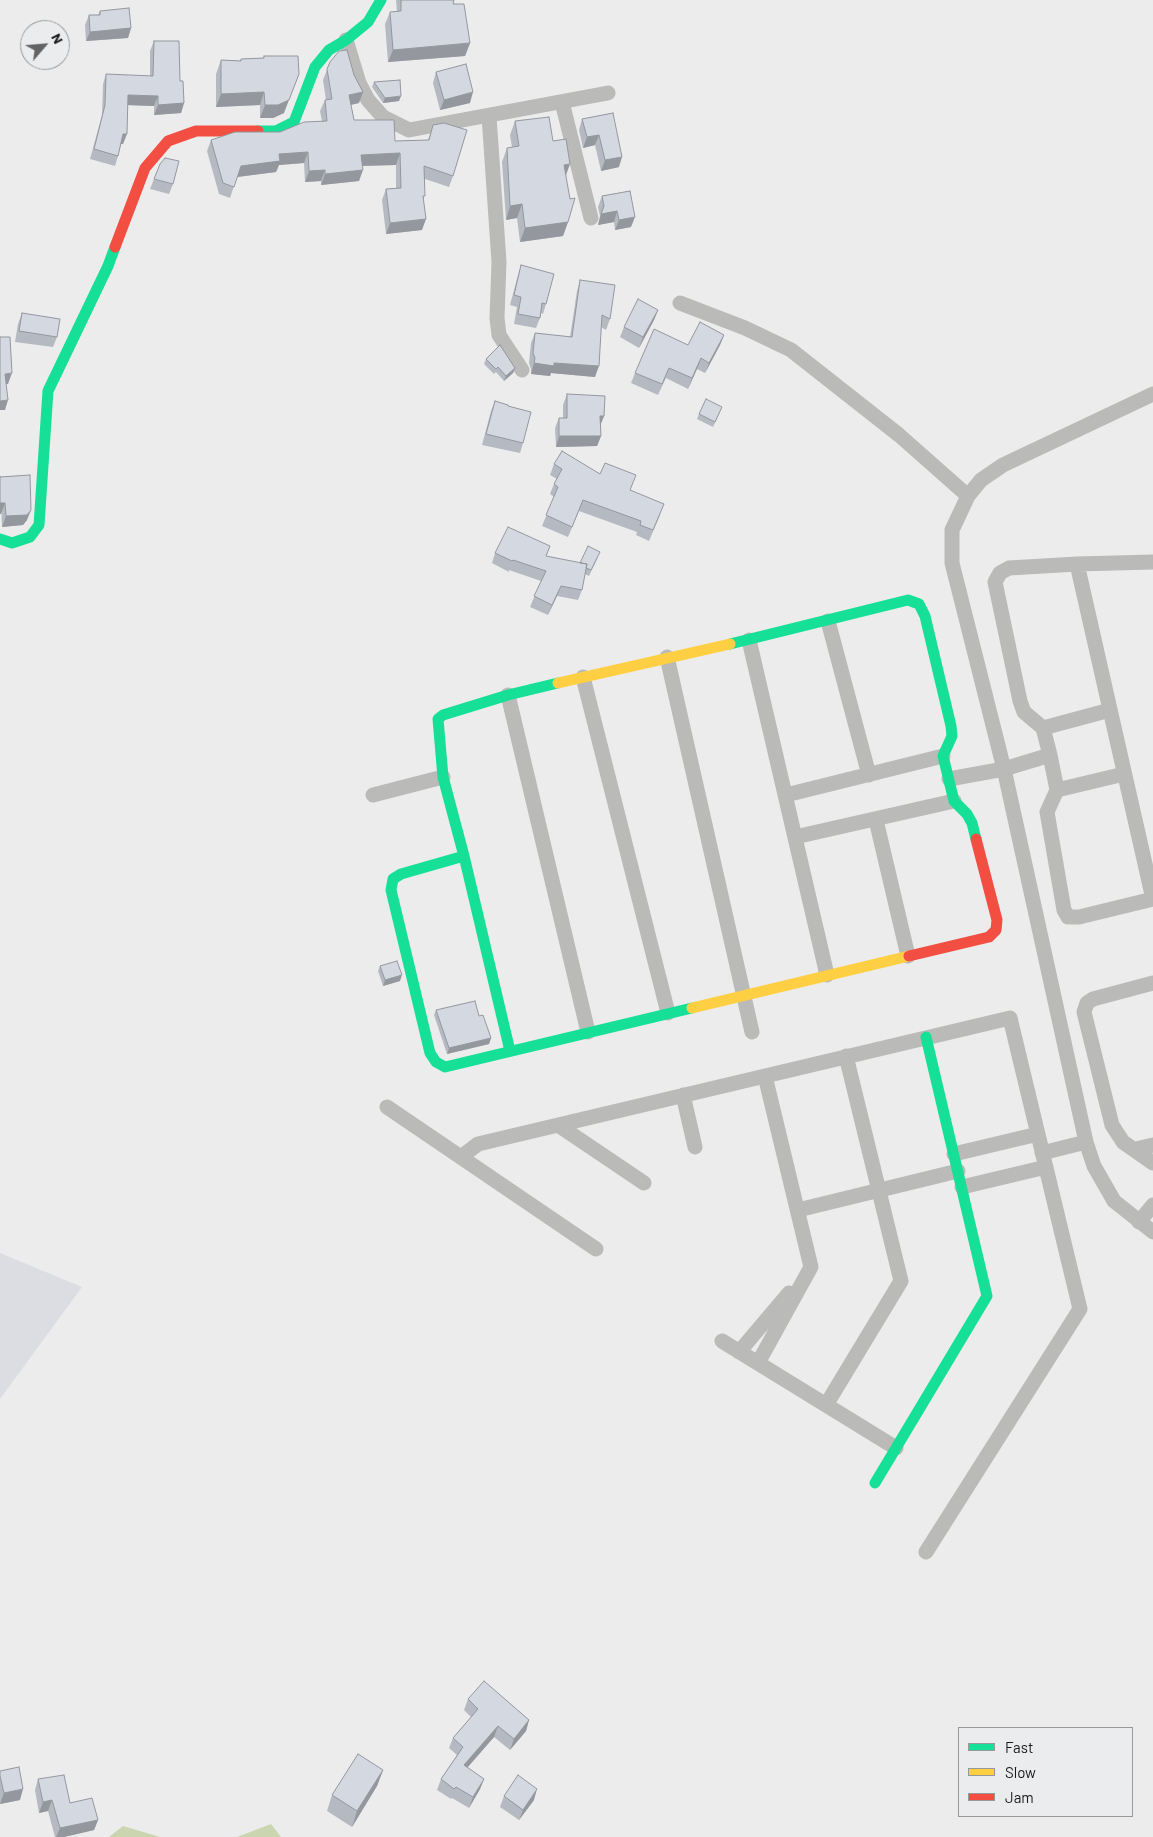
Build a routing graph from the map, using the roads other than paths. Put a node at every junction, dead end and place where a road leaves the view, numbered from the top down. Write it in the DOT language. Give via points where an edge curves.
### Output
graph roads {
  1 [pos="380,0"];
  2 [pos="346,40"];
  3 [pos="608,93"];
  4 [pos="562,102"];
  5 [pos="488,116"];
  6 [pos="592,218"];
  7 [pos="680,303"];
  8 [pos="522,370"];
  9 [pos="1153,394"];
  10 [pos="968,496"];
  11 [pos="0,540"];
  12 [pos="1153,562"];
  13 [pos="1077,564"];
  14 [pos="828,621"];
  15 [pos="749,640"];
  16 [pos="667,657"];
  17 [pos="583,677"];
  18 [pos="508,695"];
  19 [pos="1110,710"];
  20 [pos="1043,728"];
  21 [pos="943,756"];
  22 [pos="1050,756"];
  23 [pos="1004,769"];
  24 [pos="1124,774"];
  25 [pos="869,775"];
  26 [pos="443,778"];
  27 [pos="950,779"];
  28 [pos="1057,790"];
  29 [pos="373,795"];
  30 [pos="786,795"];
  31 [pos="954,802"];
  32 [pos="876,820"];
  33 [pos="795,837"];
  34 [pos="464,856"];
  35 [pos="908,956"];
  36 [pos="827,975"];
  37 [pos="1153,984"];
  38 [pos="744,995"];
  39 [pos="668,1013"];
  40 [pos="588,1032"];
  41 [pos="752,1032"];
  42 [pos="926,1037"];
  43 [pos="510,1051"];
  44 [pos="846,1056"];
  45 [pos="765,1076"];
  46 [pos="683,1095"];
  47 [pos="387,1106"];
  48 [pos="558,1125"];
  49 [pos="1038,1134"];
  50 [pos="1086,1142"];
  51 [pos="1153,1145"];
  52 [pos="695,1147"];
  53 [pos="1136,1150"];
  54 [pos="954,1154"];
  55 [pos="461,1157"];
  56 [pos="1044,1160"];
  57 [pos="1153,1163"];
  58 [pos="958,1171"];
  59 [pos="644,1183"];
  60 [pos="962,1187"];
  61 [pos="878,1191"];
  62 [pos="1153,1205"];
  63 [pos="798,1210"];
  64 [pos="1139,1222"];
  65 [pos="1153,1232"];
  66 [pos="596,1249"];
  67 [pos="812,1267"];
  68 [pos="722,1341"];
  69 [pos="739,1352"];
  70 [pos="758,1363"];
  71 [pos="826,1405"];
  72 [pos="896,1448"];
  73 [pos="875,1483"];
  74 [pos="926,1552"];
  1 -- 2 [label="street" via="368,22"];
  2 -- 5 [label="street" via="359,83 383,117 409,130"];
  2 -- 11 [label="street" via="329,50 315,67 294,122 276,131 196,131 168,142 145,168 108,266 48,391 39,525 30,537 12,543"];
  3 -- 4 [label="street"];
  4 -- 5 [label="street"];
  4 -- 6 [label="street"];
  5 -- 8 [label="street" via="499,262 499,334"];
  7 -- 10 [label="street" via="791,350 912,446"];
  9 -- 10 [label="street" via="1002,465 980,480"];
  10 -- 23 [label="street" via="952,530 952,563"];
  12 -- 13 [label="street"];
  13 -- 19 [label="street"];
  13 -- 20 [label="street" via="1009,568 1000,573 995,582 1020,701 1024,712"];
  14 -- 15 [label="street"];
  14 -- 21 [label="street" via="908,600 919,604 925,616 951,726 952,736"];
  14 -- 25 [label="street"];
  15 -- 16 [label="street"];
  15 -- 30 [label="street"];
  16 -- 17 [label="street"];
  16 -- 38 [label="street"];
  17 -- 18 [label="street"];
  17 -- 39 [label="street"];
  18 -- 26 [label="street" via="438,719"];
  18 -- 40 [label="street"];
  19 -- 20 [label="street"];
  19 -- 24 [label="street"];
  20 -- 22 [label="street"];
  21 -- 25 [label="street"];
  21 -- 27 [label="street"];
  22 -- 23 [label="street"];
  22 -- 28 [label="street"];
  23 -- 27 [label="street"];
  23 -- 50 [label="street"];
  24 -- 28 [label="street"];
  24 -- 28 [label="street" via="1153,899 1079,917 1068,917 1062,901 1048,812"];
  25 -- 30 [label="street"];
  26 -- 29 [label="street"];
  26 -- 34 [label="street"];
  27 -- 31 [label="street"];
  30 -- 33 [label="street"];
  31 -- 32 [label="street"];
  31 -- 35 [label="street" via="972,822 997,920 996,930 989,937"];
  32 -- 33 [label="street"];
  32 -- 35 [label="street"];
  33 -- 36 [label="street"];
  34 -- 43 [label="street"];
  34 -- 43 [label="street" via="401,874 393,879 391,890 430,1053 436,1062 445,1067"];
  35 -- 36 [label="street"];
  36 -- 38 [label="street"];
  37 -- 53 [label="street" via="1093,999 1087,1003 1084,1012 1112,1126 1123,1142"];
  38 -- 39 [label="street"];
  38 -- 41 [label="street"];
  39 -- 40 [label="street"];
  40 -- 43 [label="street"];
  42 -- 44 [label="street"];
  42 -- 49 [label="street" via="1010,1018"];
  42 -- 54 [label="street"];
  44 -- 45 [label="street"];
  44 -- 61 [label="street"];
  45 -- 46 [label="street"];
  45 -- 63 [label="street"];
  46 -- 48 [label="street"];
  46 -- 52 [label="street"];
  47 -- 55 [label="street"];
  48 -- 55 [label="street" via="478,1144"];
  48 -- 59 [label="street"];
  49 -- 54 [label="street"];
  49 -- 56 [label="street"];
  50 -- 56 [label="street"];
  50 -- 64 [label="street" via="1094,1166 1114,1201"];
  51 -- 53 [label="street"];
  53 -- 57 [label="street"];
  54 -- 58 [label="street"];
  55 -- 66 [label="street"];
  56 -- 60 [label="street"];
  56 -- 74 [label="street" via="1080,1309"];
  58 -- 60 [label="street"];
  58 -- 61 [label="street"];
  60 -- 72 [label="street" via="987,1296"];
  61 -- 63 [label="street"];
  61 -- 71 [label="street" via="900,1281"];
  62 -- 64 [label="street"];
  63 -- 67 [label="street"];
  64 -- 65 [label="street"];
  67 -- 69 [label="street"];
  67 -- 70 [label="street"];
  68 -- 69 [label="street"];
  69 -- 70 [label="street"];
  70 -- 71 [label="street"];
  71 -- 72 [label="street"];
  72 -- 73 [label="street"];
}
